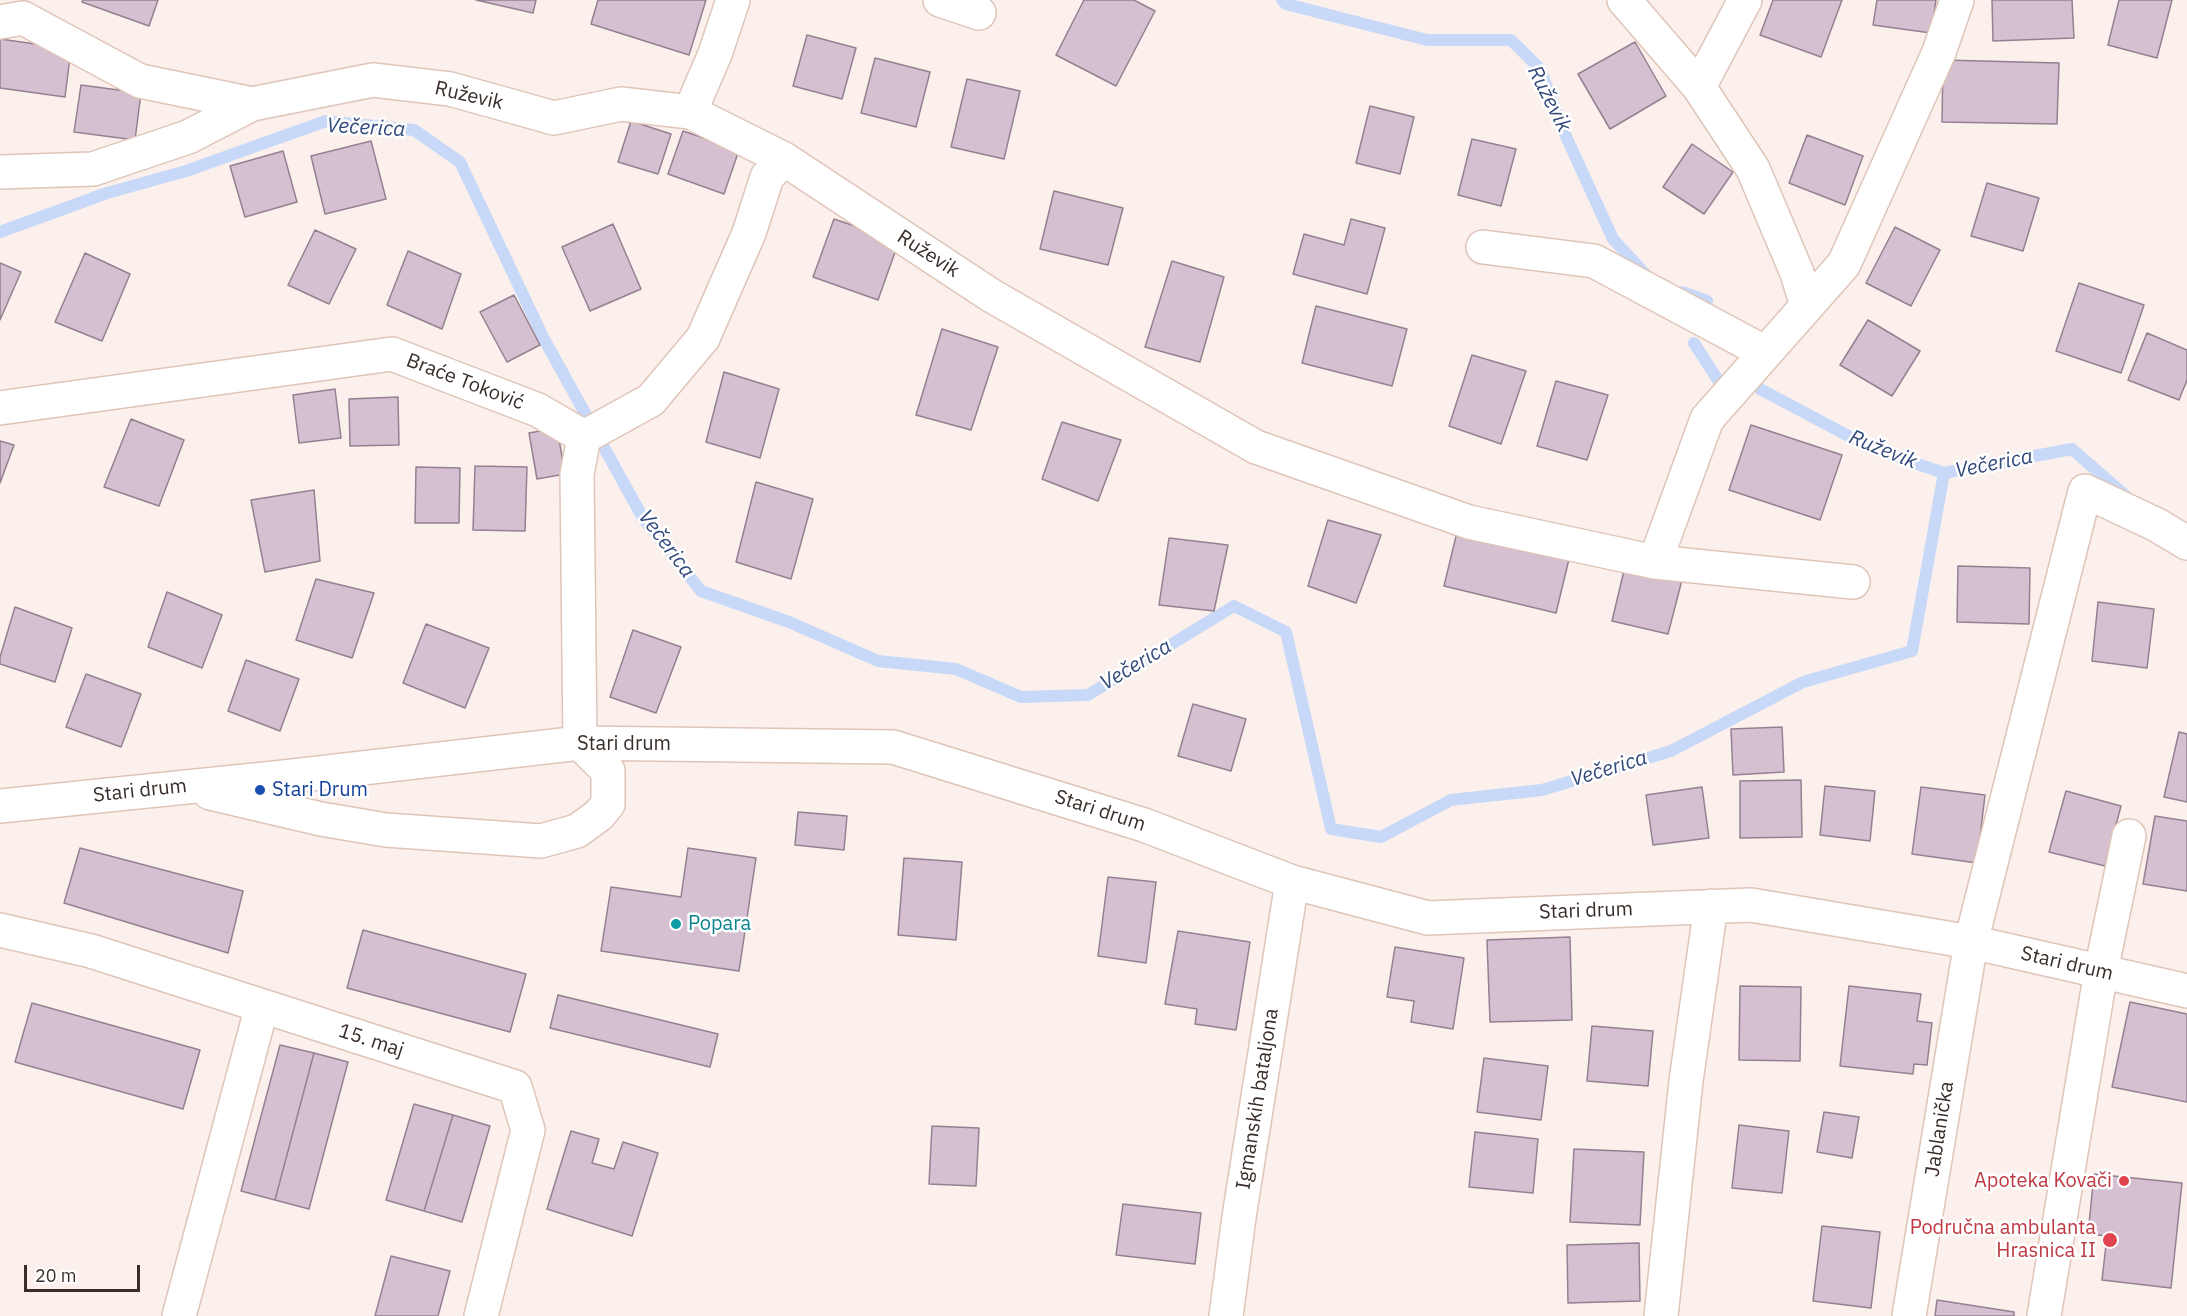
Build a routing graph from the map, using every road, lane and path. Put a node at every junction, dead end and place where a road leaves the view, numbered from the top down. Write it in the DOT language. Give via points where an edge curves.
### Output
graph roads {
  1 [pos="733,0"];
  2 [pos="939,0"];
  3 [pos="1624,0"];
  4 [pos="1745,0"];
  5 [pos="1957,0"];
  6 [pos="21,13"];
  7 [pos="979,13"];
  8 [pos="1699,87"];
  9 [pos="252,104"];
  10 [pos="690,111"];
  11 [pos="784,159"];
  12 [pos="0,172"];
  13 [pos="1483,247"];
  14 [pos="1807,306"];
  15 [pos="1764,352"];
  16 [pos="0,408"];
  17 [pos="584,437"];
  18 [pos="2187,543"];
  19 [pos="1655,562"];
  20 [pos="1853,582"];
  21 [pos="580,743"];
  22 [pos="185,787"];
  23 [pos="0,806"];
  24 [pos="2129,836"];
  25 [pos="1293,882"];
  26 [pos="1711,906"];
  27 [pos="0,930"];
  28 [pos="1971,942"];
  29 [pos="2101,971"];
  30 [pos="2187,991"];
  31 [pos="262,1006"];
  32 [pos="178,1316"];
  33 [pos="481,1316"];
  34 [pos="1226,1316"];
  35 [pos="1661,1316"];
  36 [pos="1908,1316"];
  37 [pos="2044,1316"];
  1 -- 10 [label="street"];
  2 -- 7 [label="street"];
  3 -- 8 [label="street"];
  4 -- 8 [label="street"];
  5 -- 14 [label="street" via="1939,52 1844,264"];
  6 -- 9 [label="street, Ruževik" via="140,81"];
  8 -- 14 [label="street" via="1753,169"];
  9 -- 10 [label="street, Ruževik" via="373,80 450,89 554,118 621,104"];
  9 -- 12 [label="street" via="189,137 93,169"];
  10 -- 11 [label="street, Ruževik"];
  11 -- 17 [label="street" via="767,177 749,233 703,338 651,400"];
  11 -- 19 [label="street, Ruževik" via="992,296 1256,447 1469,522"];
  13 -- 15 [label="street" via="1594,261"];
  14 -- 15 [label="street"];
  15 -- 19 [label="street" via="1707,419"];
  16 -- 17 [label="street, Braće Toković" via="392,354 538,410"];
  17 -- 21 [label="street" via="577,474"];
  18 -- 28 [label="street, Jablanička" via="2085,490"];
  19 -- 20 [label="street, Ruževik"];
  21 -- 22 [label="street, Stari drum"];
  21 -- 22 [label="street" via="608,771 608,804 577,831 541,841 386,830"];
  21 -- 25 [label="street, Stari drum" via="893,747 1144,825"];
  22 -- 23 [label="street, Stari drum"];
  24 -- 29 [label="street"];
  25 -- 26 [label="street, Stari drum" via="1428,918"];
  25 -- 34 [label="street, Igmanskih bataljona"];
  26 -- 28 [label="street, Stari drum" via="1751,905"];
  26 -- 35 [label="street" via="1686,1081"];
  27 -- 31 [label="street, 15. maj" via="91,951"];
  28 -- 29 [label="street, Stari drum"];
  28 -- 36 [label="street, Jablanička"];
  29 -- 30 [label="street, Stari drum"];
  29 -- 37 [label="street"];
  31 -- 32 [label="street"];
  31 -- 33 [label="street, 15. maj" via="515,1087 528,1130"];
}
